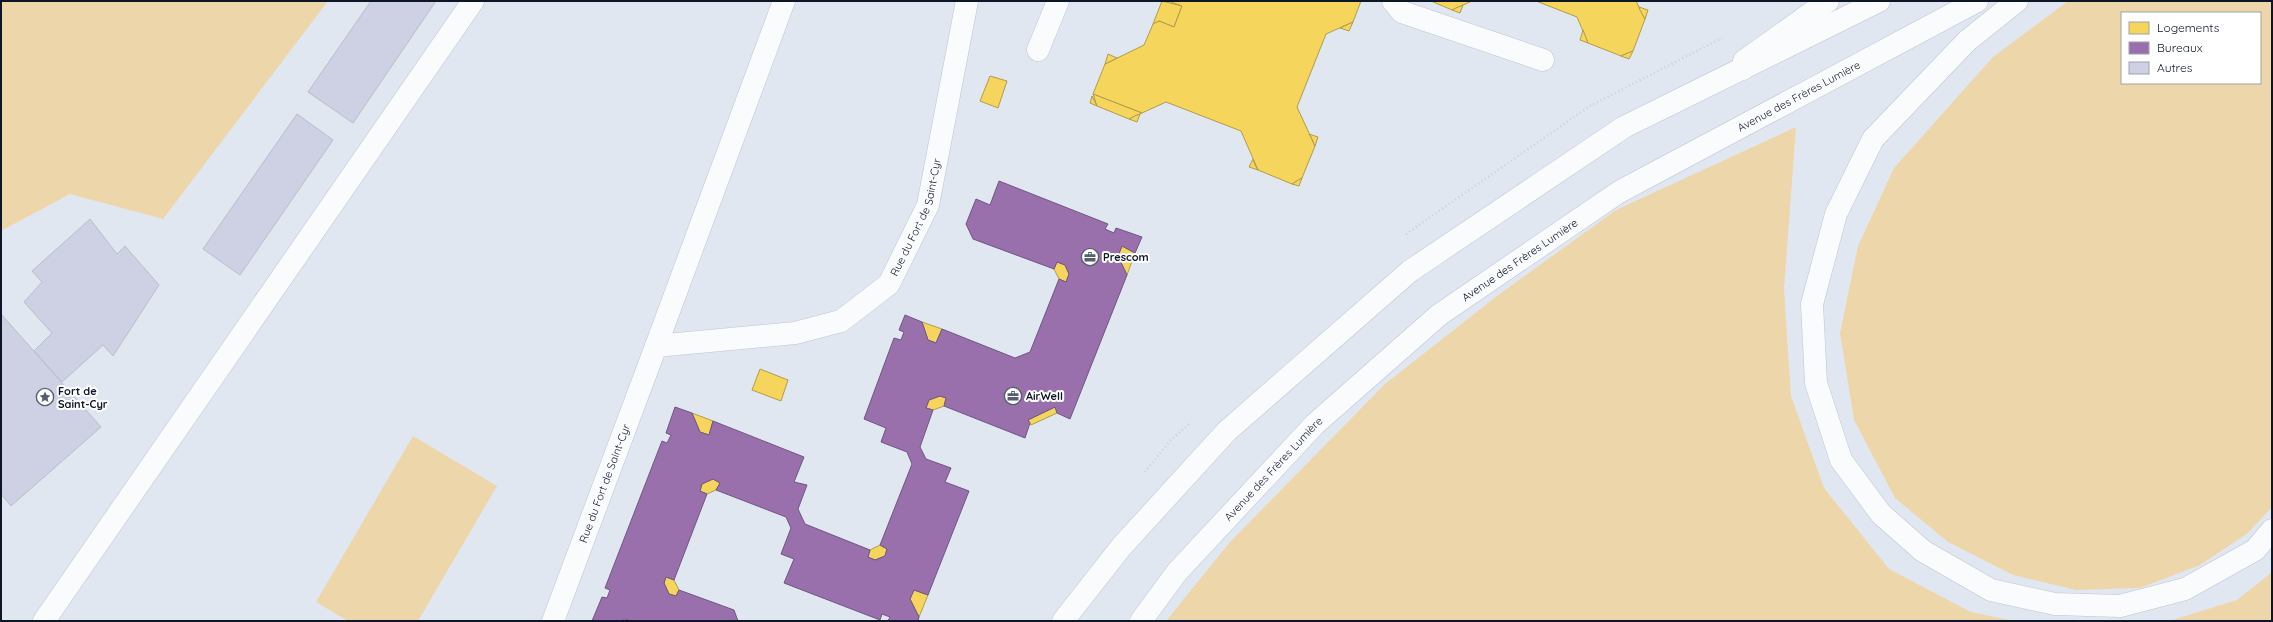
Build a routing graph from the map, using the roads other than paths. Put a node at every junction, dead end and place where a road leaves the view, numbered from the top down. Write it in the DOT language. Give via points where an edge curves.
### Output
graph roads {
  1 [pos="473,1"];
  2 [pos="784,1"];
  3 [pos="967,1"];
  4 [pos="1058,1"];
  5 [pos="1393,1"];
  6 [pos="1828,1"];
  7 [pos="1879,1"];
  8 [pos="1977,1"];
  9 [pos="2017,1"];
  10 [pos="1038,50"];
  11 [pos="1543,60"];
  12 [pos="1743,69"];
  13 [pos="656,346"];
  14 [pos="2272,530"];
  15 [pos="44,621"];
  16 [pos="553,621"];
  17 [pos="1063,621"];
  18 [pos="1141,621"];
  1 -- 15 [label="main road"];
  2 -- 13 [label="main road, Rue du Fort de Saint-Cyr"];
  3 -- 13 [label="main road, Rue du Fort de Saint-Cyr" via="928,205 889,284 841,321 795,333"];
  4 -- 10 [label="main road"];
  5 -- 11 [label="main road" via="1402,12"];
  6 -- 12 [label="main road" via="1744,61"];
  7 -- 12 [label="main road"];
  8 -- 18 [label="main road, Avenue des Frères Lumière" via="1619,192 1439,315 1315,424 1177,572"];
  9 -- 14 [label="main road" via="1967,41 1873,139 1836,214 1812,304 1816,382 1842,460 1881,514 1923,551 1991,590 2055,604 2120,606 2185,589 2255,550"];
  12 -- 17 [label="main road" via="1624,128 1410,271 1227,431 1122,546"];
  13 -- 16 [label="main road, Rue du Fort de Saint-Cyr"];
}
